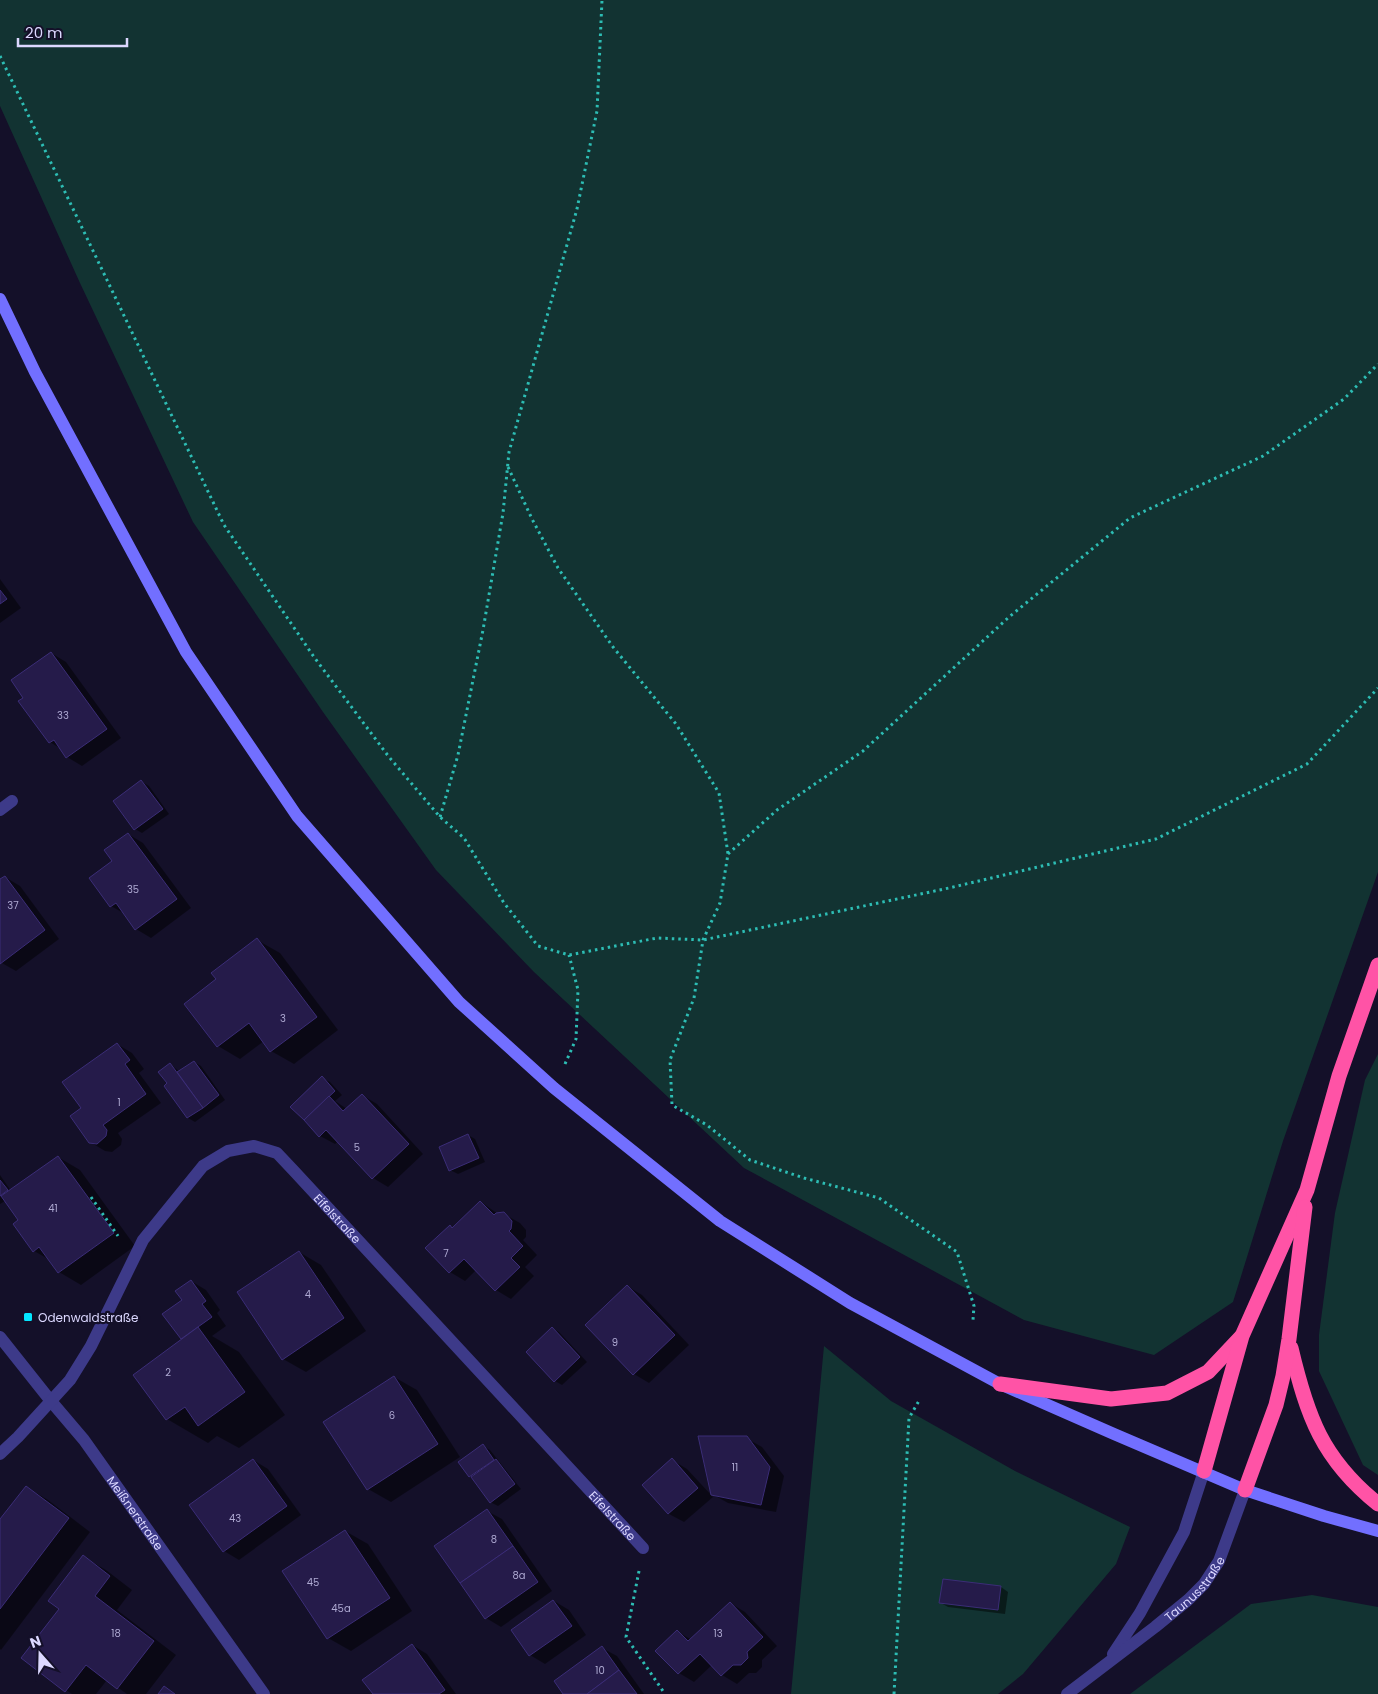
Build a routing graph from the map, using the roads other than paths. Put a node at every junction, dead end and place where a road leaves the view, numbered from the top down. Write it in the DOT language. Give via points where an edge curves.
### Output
graph roads {
  1 [pos="0,299"];
  2 [pos="12,801"];
  3 [pos="0,810"];
  4 [pos="1378,965"];
  5 [pos="1307,1190"];
  6 [pos="1242,1336"];
  7 [pos="0,1337"];
  8 [pos="1289,1339"];
  9 [pos="1000,1384"];
  10 [pos="50,1400"];
  11 [pos="0,1454"];
  12 [pos="1204,1471"];
  13 [pos="1245,1490"];
  14 [pos="1378,1504"];
  15 [pos="1378,1531"];
  16 [pos="643,1548"];
  17 [pos="1109,1660"];
  18 [pos="264,1694"];
  19 [pos="1067,1694"];
  1 -- 9 [label="main road" via="35,372 186,652 297,816 459,1002 554,1088 720,1221 850,1303"];
  2 -- 3 [label="street"];
  4 -- 5 [label="highway" via="1339,1076"];
  5 -- 6 [label="highway"];
  5 -- 8 [label="highway"];
  6 -- 9 [label="highway" via="1208,1372 1167,1393 1111,1399"];
  6 -- 12 [label="highway"];
  7 -- 10 [label="street, Meißnerstraße"];
  8 -- 13 [label="highway" via="1276,1405"];
  8 -- 14 [label="highway" via="1315,1428 1345,1473"];
  9 -- 12 [label="main road"];
  10 -- 11 [label="street, Eifelstraße"];
  10 -- 16 [label="street, Eifelstraße" via="70,1380 91,1346 143,1240 203,1166 228,1151 254,1146 277,1153"];
  10 -- 18 [label="street, Meißnerstraße" via="84,1440"];
  12 -- 13 [label="main road"];
  12 -- 17 [label="street, Taunusstraße" via="1184,1532 1140,1614"];
  13 -- 15 [label="main road"];
  13 -- 17 [label="street, Taunusstraße" via="1219,1561 1204,1584 1155,1627"];
  17 -- 19 [label="street, Taunusstraße"];
}
